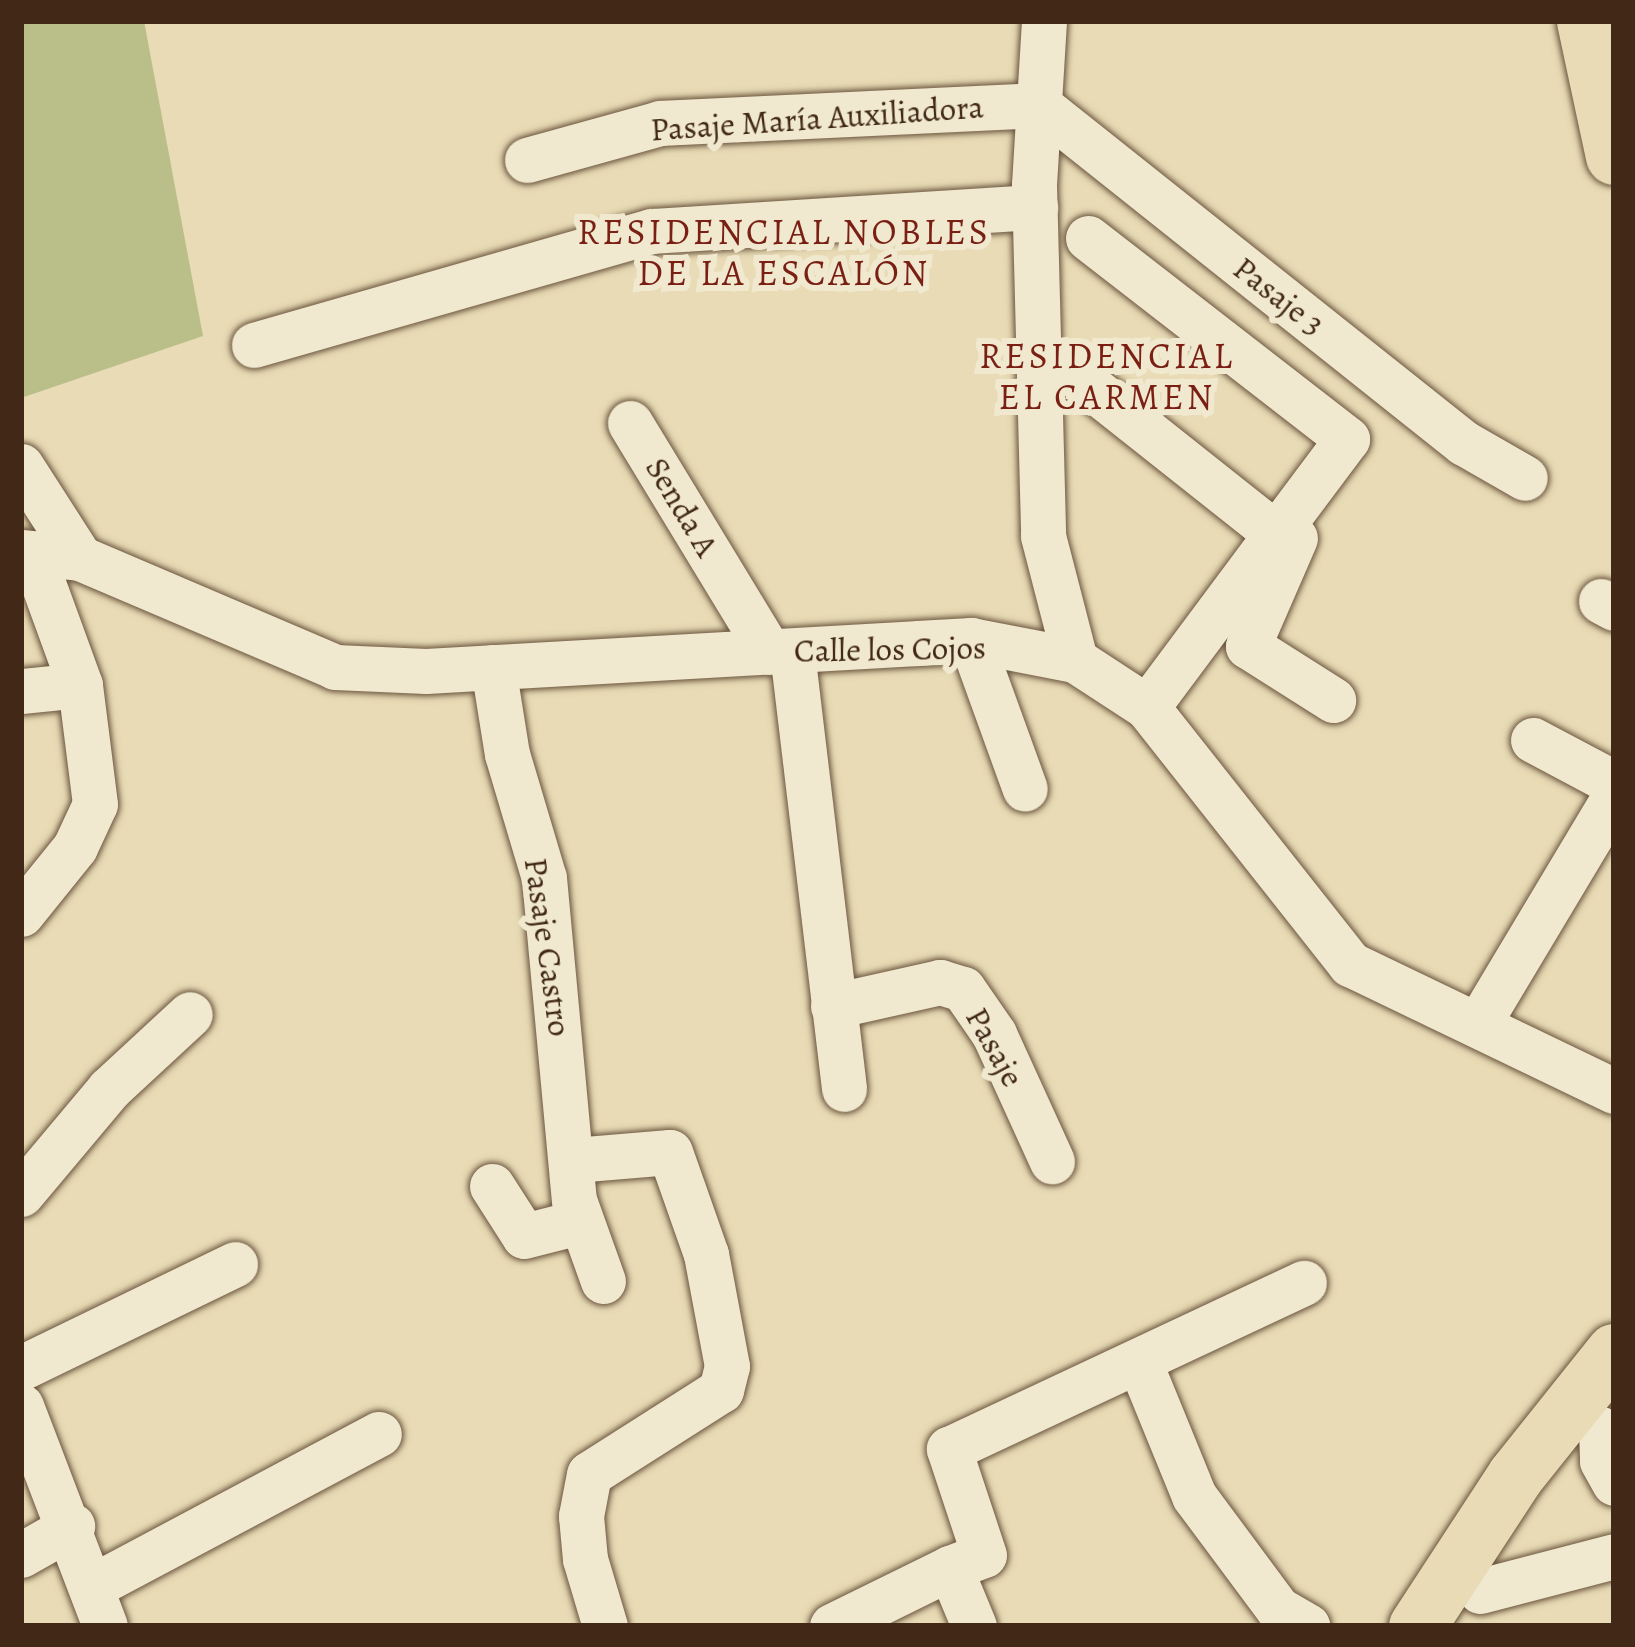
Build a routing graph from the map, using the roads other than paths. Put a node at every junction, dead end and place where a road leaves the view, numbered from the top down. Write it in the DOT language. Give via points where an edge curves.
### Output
graph roads {
  1 [pos="1043,21"];
  2 [pos="1585,21"];
  3 [pos="1040,105"];
  4 [pos="1614,156"];
  5 [pos="527,160"];
  6 [pos="1035,208"];
  7 [pos="1088,238"];
  8 [pos="254,345"];
  9 [pos="1068,369"];
  10 [pos="630,423"];
  11 [pos="21,466"];
  12 [pos="1525,478"];
  13 [pos="1287,532"];
  14 [pos="27,553"];
  15 [pos="80,558"];
  16 [pos="971,640"];
  17 [pos="781,652"];
  18 [pos="1076,660"];
  19 [pos="493,668"];
  20 [pos="80,686"];
  21 [pos="21,691"];
  22 [pos="1333,700"];
  23 [pos="1147,707"];
  24 [pos="1533,740"];
  25 [pos="1614,783"];
  26 [pos="1025,789"];
  27 [pos="1614,797"];
  28 [pos="21,914"];
  29 [pos="833,1006"];
  30 [pos="190,1013"];
  31 [pos="1480,1021"];
  32 [pos="1608,1076"];
  33 [pos="844,1089"];
  34 [pos="574,1160"];
  35 [pos="1052,1161"];
  36 [pos="492,1186"];
  37 [pos="21,1194"];
  38 [pos="580,1222"];
  39 [pos="236,1264"];
  40 [pos="603,1281"];
  41 [pos="1304,1283"];
  42 [pos="1614,1352"];
  43 [pos="1139,1361"];
  44 [pos="21,1368"];
  45 [pos="21,1408"];
  46 [pos="379,1433"];
  47 [pos="1610,1442"];
  48 [pos="72,1526"];
  49 [pos="21,1555"];
  50 [pos="1614,1556"];
  51 [pos="950,1568"];
  52 [pos="98,1606"];
  53 [pos="1469,1609"];
  54 [pos="604,1626"];
  55 [pos="832,1626"];
  56 [pos="974,1626"];
  57 [pos="1309,1626"];
  58 [pos="1418,1626"];
  1 -- 3 [label="street"];
  2 -- 4 [label="main road"];
  3 -- 5 [label="street, Pasaje María Auxiliadora" via="660,123"];
  3 -- 6 [label="street"];
  3 -- 12 [label="street, Pasaje 3" via="1464,443"];
  6 -- 8 [label="street" via="652,231"];
  6 -- 18 [label="street" via="1043,536"];
  7 -- 13 [label="street" via="1347,439"];
  9 -- 13 [label="street"];
  10 -- 17 [label="street, Senda A" via="733,592"];
  11 -- 15 [label="street"];
  13 -- 22 [label="street" via="1248,646"];
  13 -- 23 [label="street"];
  14 -- 15 [label="street, Calle los Cojos"];
  14 -- 20 [label="street"];
  15 -- 19 [label="street, Calle los Cojos" via="335,667"];
  16 -- 17 [label="street, Calle los Cojos"];
  16 -- 18 [label="street, Calle los Cojos"];
  16 -- 26 [label="street"];
  17 -- 19 [label="street, Calle los Cojos"];
  17 -- 29 [label="street"];
  18 -- 23 [label="street, Calle los Cojos"];
  19 -- 34 [label="street, Pasaje Castro" via="507,754 544,878"];
  20 -- 21 [label="street"];
  20 -- 28 [label="street" via="95,804 75,847"];
  23 -- 31 [label="street, Calle los Cojos" via="1350,964"];
  24 -- 25 [label="street"];
  27 -- 31 [label="street"];
  29 -- 33 [label="street"];
  29 -- 35 [label="street, Pasaje" via="940,982 963,989 994,1034"];
  30 -- 37 [label="street" via="109,1089"];
  31 -- 32 [label="street, Calle los Cojos"];
  34 -- 38 [label="street, Pasaje Castro"];
  34 -- 54 [label="street" via="670,1152 706,1254 727,1366 721,1390 589,1474 581,1516 585,1559"];
  36 -- 38 [label="street" via="524,1236"];
  38 -- 40 [label="street, Pasaje Castro"];
  39 -- 44 [label="street"];
  41 -- 43 [label="street"];
  42 -- 58 [label="main road" via="1516,1476"];
  43 -- 51 [label="street" via="950,1449 984,1555"];
  43 -- 57 [label="street" via="1194,1496 1278,1609"];
  45 -- 48 [label="street"];
  46 -- 52 [label="street"];
  47 -- 53 [label="main road"];
  48 -- 49 [label="street"];
  48 -- 52 [label="street"];
  50 -- 53 [label="street"];
  51 -- 55 [label="street"];
  51 -- 56 [label="street"];
}
